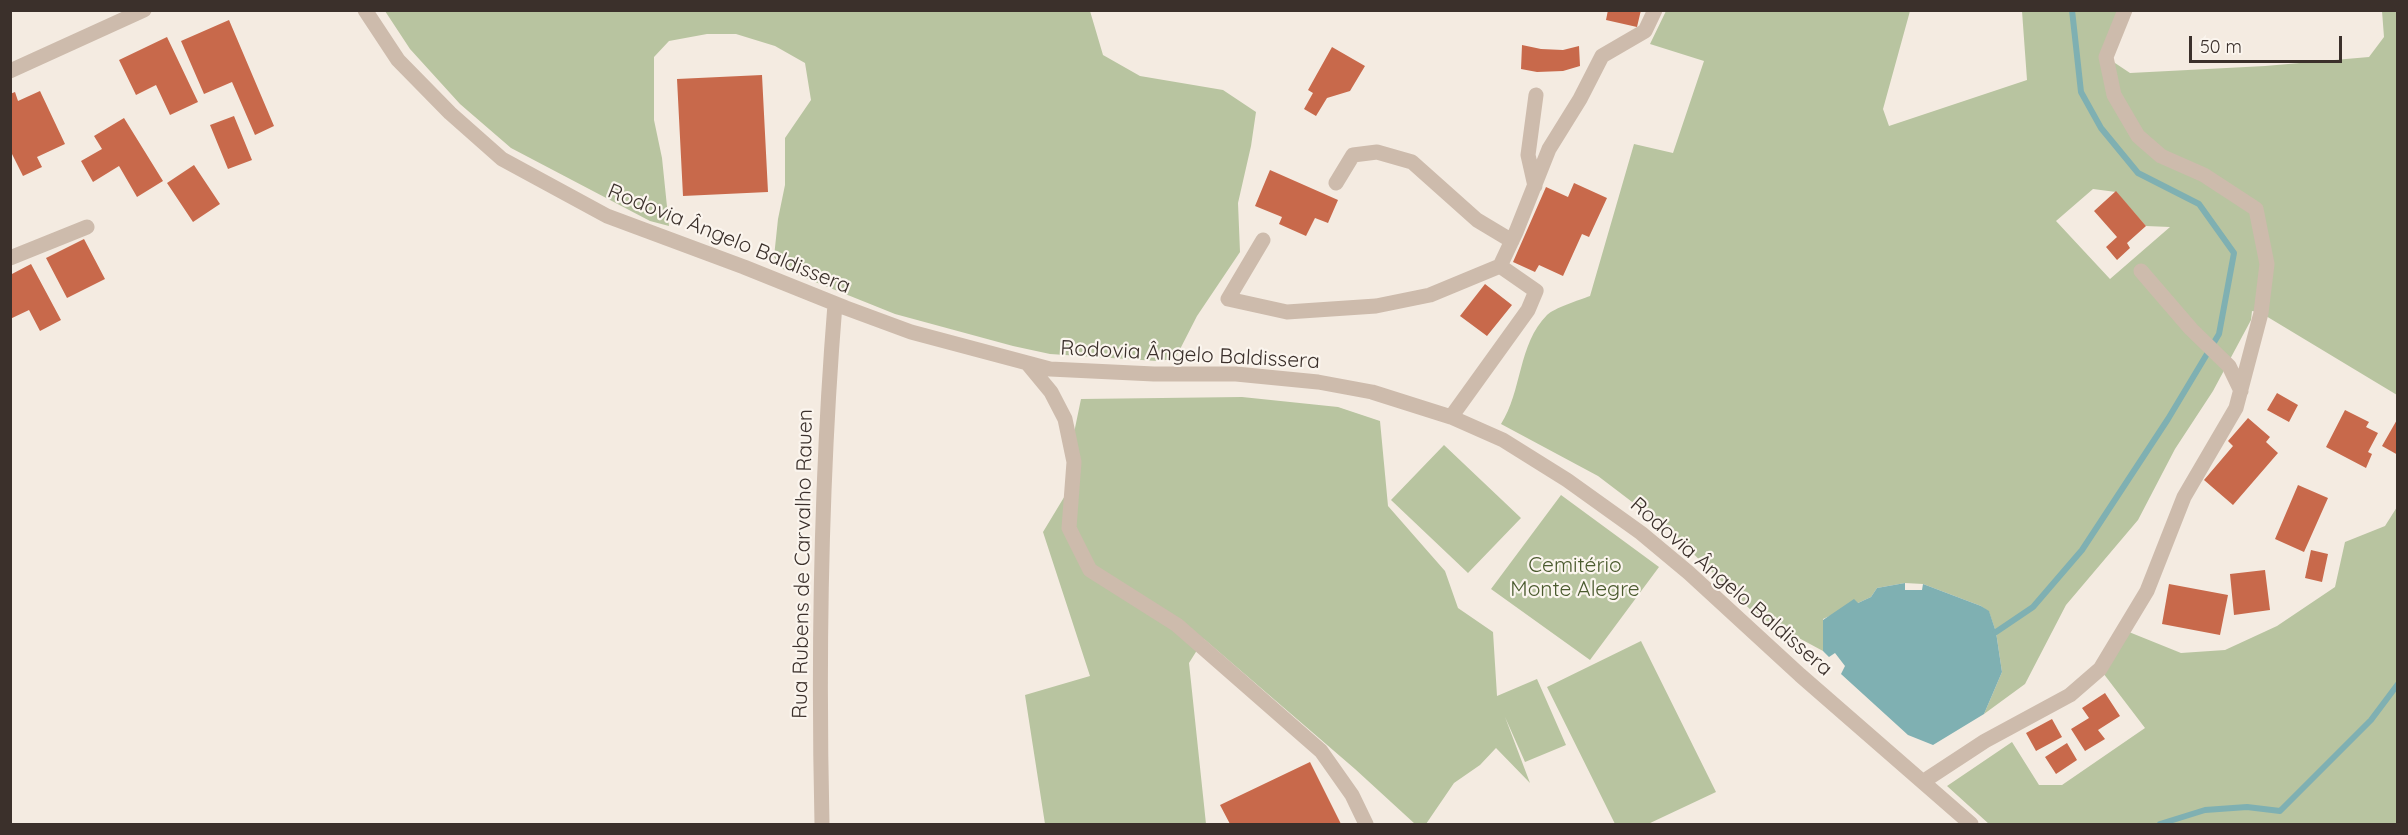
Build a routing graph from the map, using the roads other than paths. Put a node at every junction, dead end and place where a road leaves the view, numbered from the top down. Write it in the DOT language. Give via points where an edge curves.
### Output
graph roads {
  1 [pos="144,10"];
  2 [pos="365,10"];
  3 [pos="1655,10"];
  4 [pos="2125,10"];
  5 [pos="10,71"];
  6 [pos="1536,95"];
  7 [pos="1336,183"];
  8 [pos="1535,186"];
  9 [pos="87,227"];
  10 [pos="1263,240"];
  11 [pos="1512,241"];
  12 [pos="10,258"];
  13 [pos="1500,266"];
  14 [pos="2141,271"];
  15 [pos="835,304"];
  16 [pos="1027,363"];
  17 [pos="2241,391"];
  18 [pos="1451,417"];
  19 [pos="1924,781"];
  20 [pos="822,825"];
  21 [pos="1366,825"];
  22 [pos="1971,825"];
  1 -- 5 [label="street"];
  2 -- 15 [label="street, Rodovia Ângelo Baldissera" via="398,60 502,159 607,216"];
  3 -- 8 [label="street" via="1645,31 1602,56 1549,149"];
  4 -- 17 [label="street" via="2106,57 2114,95 2138,136 2161,156 2204,175 2256,209 2267,264 2261,313"];
  6 -- 8 [label="street" via="1528,155"];
  7 -- 11 [label="street" via="1353,155 1377,152 1412,162 1478,220"];
  8 -- 11 [label="street"];
  9 -- 12 [label="street"];
  10 -- 13 [label="street" via="1228,299 1287,312 1376,306 1430,295"];
  11 -- 13 [label="street"];
  13 -- 18 [label="street" via="1536,291 1528,309"];
  14 -- 17 [label="street" via="2229,366"];
  15 -- 16 [label="street, Rodovia Ângelo Baldissera" via="911,332"];
  15 -- 20 [label="street, Rua Rubens de Carvalho Rauen" via="826,447 820,714"];
  16 -- 18 [label="street, Rodovia Ângelo Baldissera" via="1050,369 1236,374 1318,382 1372,392"];
  16 -- 21 [label="street" via="1051,392 1065,419 1074,462 1069,528 1090,570 1177,625 1321,751 1352,795"];
  17 -- 19 [label="street" via="2236,408 2184,497 2147,591 2100,669 2070,695 1985,741"];
  18 -- 19 [label="street, Rodovia Ângelo Baldissera" via="1503,440 1568,480 1641,533"];
  19 -- 22 [label="street, Rodovia Ângelo Baldissera"];
}
